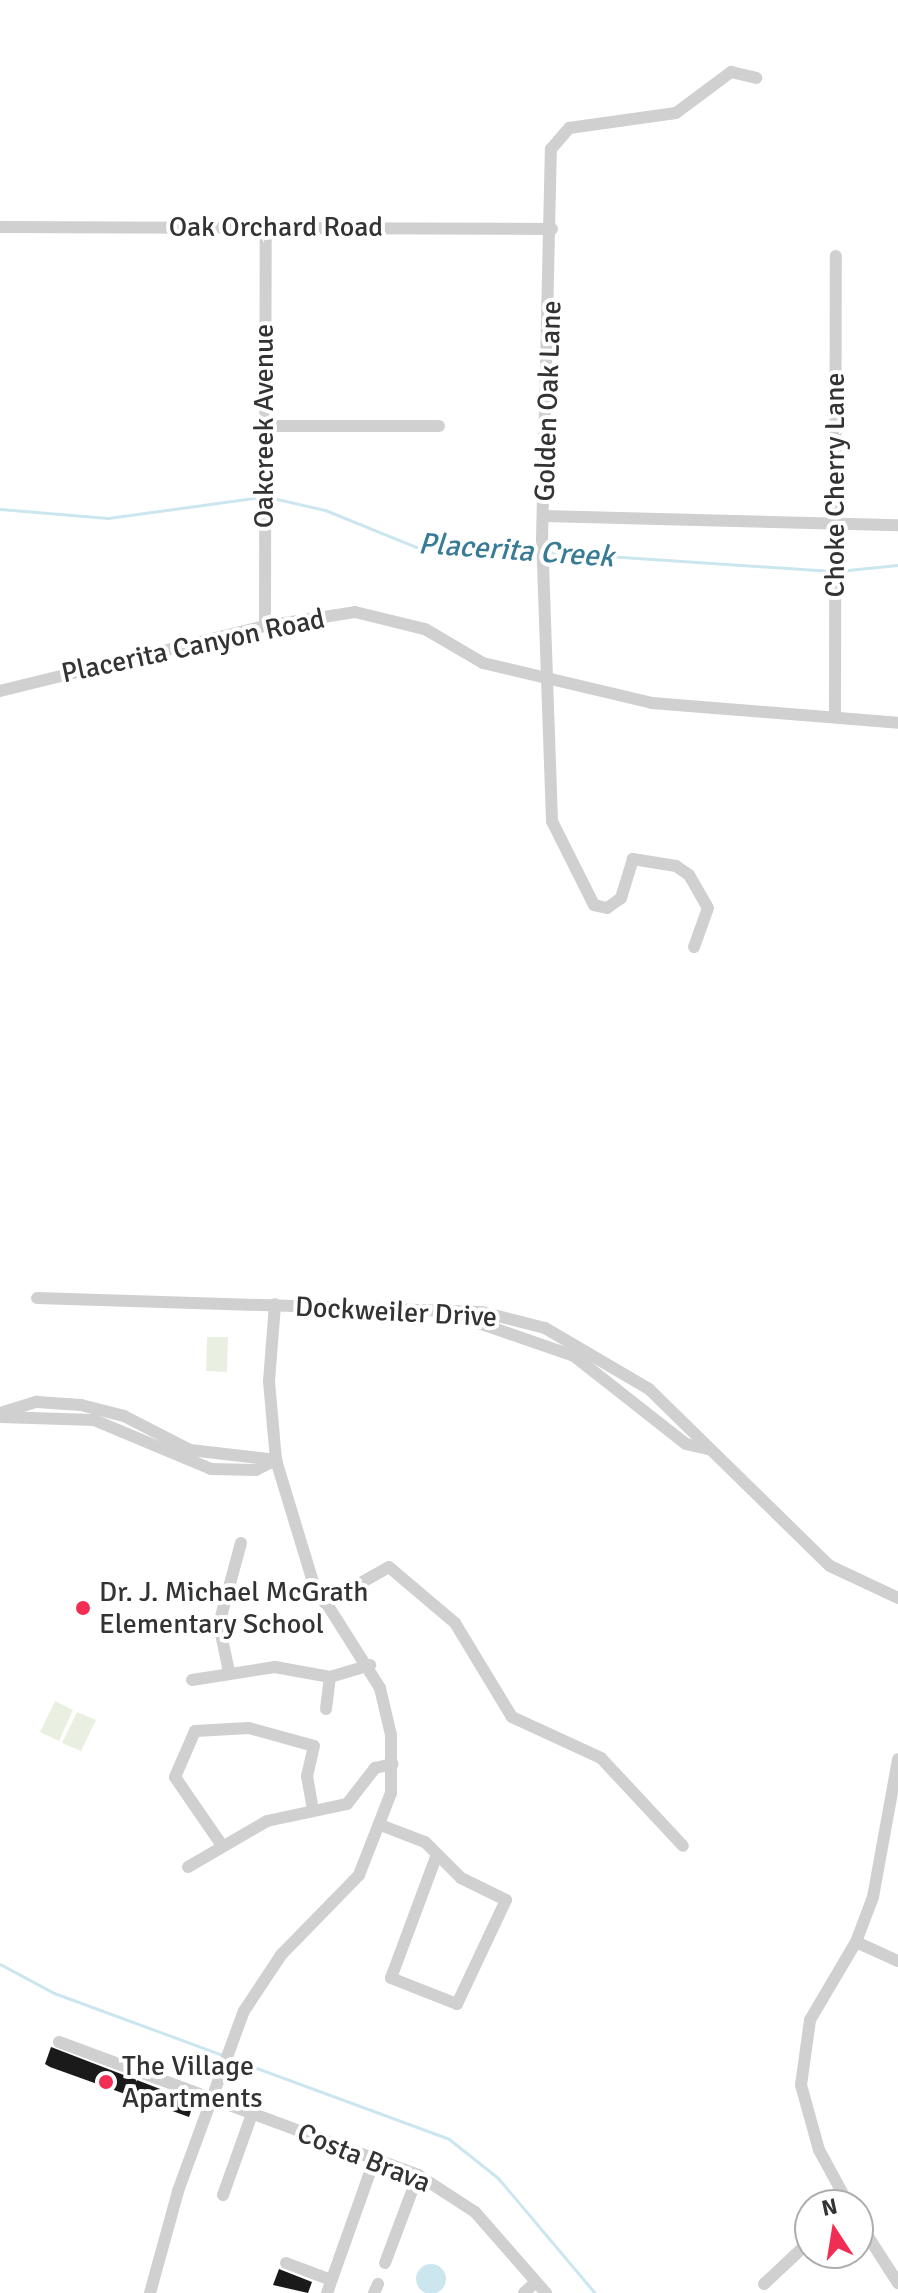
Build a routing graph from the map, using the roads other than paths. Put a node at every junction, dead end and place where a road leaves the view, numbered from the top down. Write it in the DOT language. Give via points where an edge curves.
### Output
graph roads {
  1 [pos="756,78"];
  2 [pos="266,225"];
  3 [pos="0,227"];
  4 [pos="552,229"];
  5 [pos="836,256"];
  6 [pos="263,426"];
  7 [pos="439,426"];
  8 [pos="544,516"];
  9 [pos="835,525"];
  10 [pos="898,525"];
  11 [pos="265,626"];
  12 [pos="547,678"];
  13 [pos="0,691"];
  14 [pos="835,714"];
  15 [pos="898,723"];
  16 [pos="694,947"];
  17 [pos="37,1298"];
  18 [pos="275,1304"];
  19 [pos="0,1415"];
  20 [pos="276,1460"];
  21 [pos="241,1543"];
  22 [pos="898,1598"];
  23 [pos="325,1603"];
  24 [pos="370,1665"];
  25 [pos="229,1672"];
  26 [pos="330,1677"];
  27 [pos="192,1680"];
  28 [pos="326,1709"];
  29 [pos="898,1759"];
  30 [pos="393,1764"];
  31 [pos="313,1809"];
  32 [pos="383,1826"];
  33 [pos="221,1844"];
  34 [pos="683,1846"];
  35 [pos="436,1857"];
  36 [pos="188,1867"];
  37 [pos="856,1942"];
  38 [pos="898,1961"];
  39 [pos="59,2042"];
  40 [pos="210,2099"];
  41 [pos="252,2114"];
  42 [pos="375,2158"];
  43 [pos="418,2175"];
  44 [pos="840,2189"];
  45 [pos="223,2195"];
  46 [pos="874,2246"];
  47 [pos="794,2256"];
  48 [pos="286,2263"];
  49 [pos="385,2263"];
  50 [pos="331,2280"];
  51 [pos="536,2282"];
  52 [pos="898,2283"];
  53 [pos="764,2284"];
  54 [pos="150,2293"];
  55 [pos="327,2293"];
  56 [pos="524,2293"];
  57 [pos="546,2293"];
  1 -- 4 [label="street, Golden Oak Lane" via="731,72 676,113 633,115 560,132 551,149"];
  2 -- 3 [label="street, Oak Orchard Road"];
  2 -- 4 [label="street, Oak Orchard Road"];
  2 -- 6 [label="street, Oakcreek Avenue"];
  4 -- 8 [label="street, Golden Oak Lane"];
  5 -- 9 [label="street, Choke Cherry Lane"];
  6 -- 7 [label="street"];
  6 -- 11 [label="street, Oakcreek Avenue"];
  8 -- 9 [label="street"];
  8 -- 12 [label="street, Golden Oak Lane"];
  9 -- 10 [label="street"];
  9 -- 14 [label="street, Choke Cherry Lane"];
  11 -- 12 [label="street, Placerita Canyon Road" via="355,612 425,629 483,663"];
  11 -- 13 [label="street, Placerita Canyon Road"];
  12 -- 14 [label="street, Placerita Canyon Road" via="652,703"];
  12 -- 16 [label="street, Golden Oak Lane" via="552,821 587,894 607,908 621,898 633,859 676,866 698,886 708,908"];
  14 -- 15 [label="street, Placerita Canyon Road"];
  17 -- 18 [label="street, Dockweiler Drive"];
  18 -- 20 [label="street" via="269,1381"];
  18 -- 22 [label="street, Dockweiler Drive" via="444,1310 574,1356 626,1390 686,1444 707,1449 830,1566"];
  19 -- 20 [label="street" via="37,1402 81,1405 124,1416 190,1450"];
  20 -- 23 [label="street" via="304,1558"];
  21 -- 25 [label="street" via="219,1624"];
  23 -- 24 [label="street"];
  23 -- 34 [label="street" via="389,1567 455,1623 512,1717 601,1758"];
  24 -- 26 [label="street"];
  24 -- 30 [label="street" via="388,1717"];
  25 -- 26 [label="street" via="275,1667"];
  25 -- 27 [label="street"];
  26 -- 28 [label="street"];
  29 -- 37 [label="street" via="873,1897"];
  30 -- 31 [label="street" via="375,1768 347,1804"];
  30 -- 32 [label="street"];
  31 -- 33 [label="street" via="267,1821"];
  31 -- 33 [label="street" via="307,1776 314,1746 249,1728 195,1731 175,1777"];
  32 -- 35 [label="street" via="425,1842"];
  32 -- 40 [label="street" via="343,1897 269,1969"];
  33 -- 36 [label="street"];
  35 -- 35 [label="street" via="461,1878 506,1900 457,2004 391,1978"];
  37 -- 38 [label="street"];
  37 -- 44 [label="street" via="810,2020 801,2085 819,2150"];
  39 -- 40 [label="street, Costa Brava"];
  40 -- 41 [label="street, Costa Brava"];
  40 -- 54 [label="street"];
  41 -- 42 [label="street, Costa Brava"];
  41 -- 45 [label="street"];
  42 -- 43 [label="street, Costa Brava"];
  42 -- 50 [label="street"];
  43 -- 49 [label="street"];
  43 -- 51 [label="street, Costa Brava" via="475,2212"];
  46 -- 52 [label="street"];
  47 -- 53 [label="street"];
  48 -- 50 [label="street"];
  50 -- 55 [label="street"];
  51 -- 56 [label="street"];
  51 -- 57 [label="street, Costa Brava"];
}
